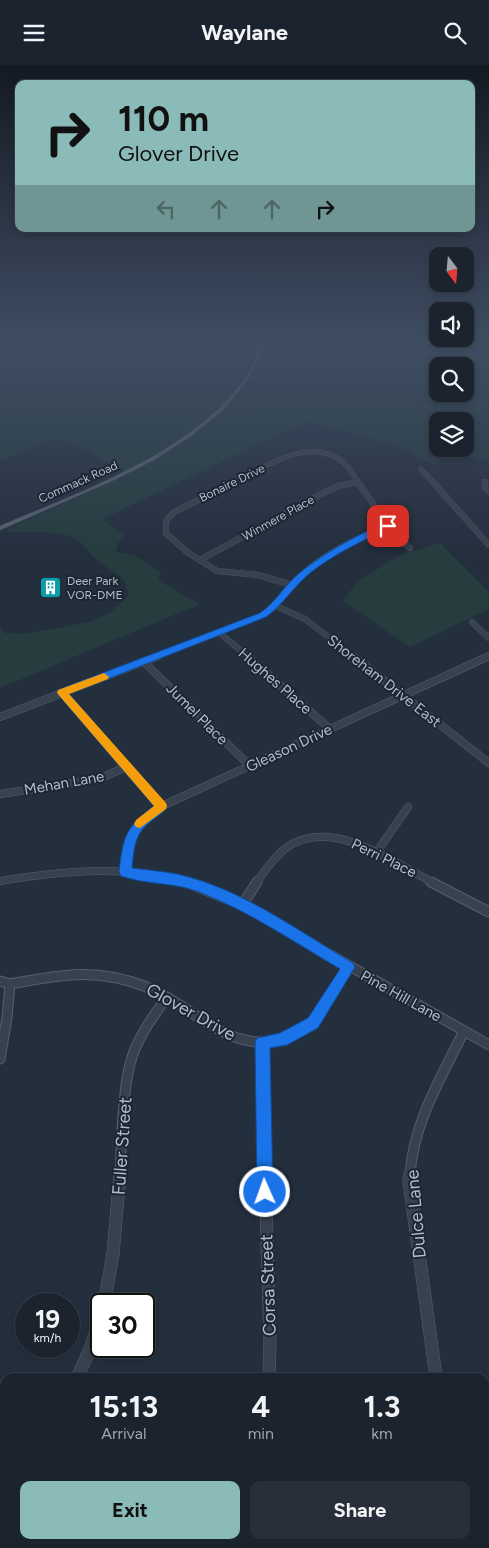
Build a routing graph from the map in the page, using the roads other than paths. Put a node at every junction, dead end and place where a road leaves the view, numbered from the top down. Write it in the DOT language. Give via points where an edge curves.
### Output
graph roads {
  1 [pos="216,414"];
  2 [pos="421,469"];
  3 [pos="358,482"];
  4 [pos="485,482"];
  5 [pos="489,491"];
  6 [pos="388,526"];
  7 [pos="0,528"];
  8 [pos="489,545"];
  9 [pos="410,548"];
  10 [pos="200,561"];
  11 [pos="292,585"];
  12 [pos="276,606"];
  13 [pos="472,622"];
  14 [pos="220,633"];
  15 [pos="489,638"];
  16 [pos="489,656"];
  17 [pos="144,662"];
  18 [pos="62,693"];
  19 [pos="404,695"];
  20 [pos="0,717"];
  21 [pos="330,729"];
  22 [pos="489,763"];
  23 [pos="250,766"];
  24 [pos="126,767"];
  25 [pos="0,794"];
  26 [pos="162,806"];
  27 [pos="408,807"];
  28 [pos="376,853"];
  29 [pos="125,872"];
  30 [pos="0,881"];
  31 [pos="242,905"];
  32 [pos="489,912"];
  33 [pos="349,967"];
  34 [pos="0,981"];
  35 [pos="10,984"];
  36 [pos="167,997"];
  37 [pos="464,1031"];
  38 [pos="262,1043"];
  39 [pos="489,1045"];
  40 [pos="0,1059"];
  41 [pos="106,1293"];
  42 [pos="90,1349"];
  43 [pos="80,1373"];
  44 [pos="268,1373"];
  45 [pos="435,1373"];
  1 -- 7 [label="main road, Commack Road" via="178,443 124,472"];
  2 -- 8 [label="street"];
  3 -- 6 [label="street, Bonaire Drive"];
  3 -- 10 [label="street, Winmere Place" via="330,489"];
  3 -- 10 [label="street, Bonaire Drive" via="337,458 318,449 292,454 168,516 166,533"];
  4 -- 5 [label="street"];
  6 -- 9 [label="street, Bonaire Drive"];
  6 -- 11 [label="street" via="308,570"];
  10 -- 11 [label="street, Bonaire Drive" via="217,571 258,575"];
  11 -- 12 [label="street"];
  12 -- 14 [label="street" via="256,619"];
  12 -- 19 [label="street, Shoreham Drive East" via="304,619"];
  13 -- 15 [label="street"];
  14 -- 17 [label="street"];
  14 -- 21 [label="street, Hughes Place"];
  16 -- 19 [label="street, Gleason Drive"];
  17 -- 18 [label="street"];
  17 -- 23 [label="street, Jumel Place"];
  18 -- 20 [label="street"];
  18 -- 24 [label="street"];
  19 -- 21 [label="street, Gleason Drive"];
  19 -- 22 [label="street, Shoreham Drive East"];
  21 -- 23 [label="street, Gleason Drive"];
  23 -- 26 [label="street, Gleason Drive"];
  24 -- 25 [label="street, Mehan Lane" via="99,779"];
  24 -- 26 [label="street"];
  26 -- 29 [label="street, Gleason Drive" via="134,831 128,843"];
  27 -- 28 [label="street"];
  28 -- 31 [label="street, Perri Place" via="337,836 307,837 288,845 275,857"];
  28 -- 32 [label="street, Perri Place"];
  29 -- 30 [label="street, Pine Hill Lane" via="50,873"];
  29 -- 31 [label="street, Pine Hill Lane" via="177,879"];
  31 -- 33 [label="street, Pine Hill Lane"];
  33 -- 37 [label="street, Pine Hill Lane"];
  33 -- 38 [label="street, Glover Drive" via="313,1023 282,1040"];
  34 -- 35 [label="street, Glover Drive"];
  35 -- 36 [label="street, Glover Drive" via="81,973 112,976"];
  35 -- 40 [label="street"];
  36 -- 38 [label="street, Glover Drive" via="242,1041"];
  36 -- 41 [label="street, Fuller Street" via="147,1026 133,1055 127,1083 113,1254"];
  37 -- 39 [label="street, Pine Hill Lane"];
  37 -- 45 [label="street, Dulce Lane" via="428,1104 416,1133 411,1157 409,1181"];
  38 -- 44 [label="street, Corsa Street"];
  42 -- 43 [label="street"];
}
